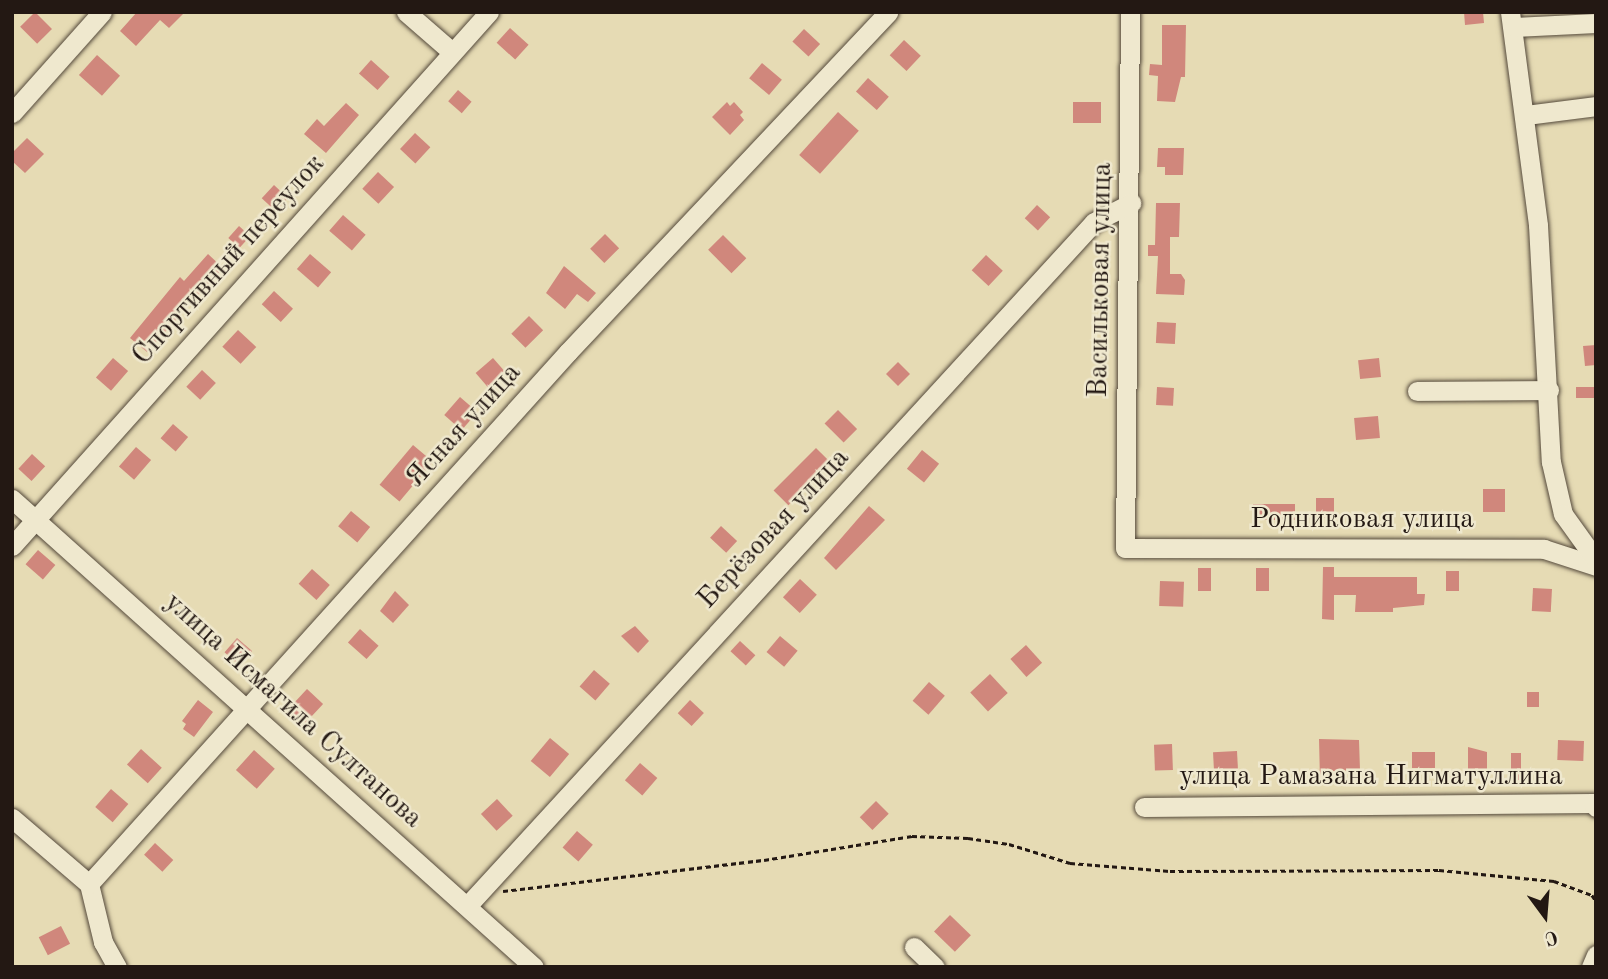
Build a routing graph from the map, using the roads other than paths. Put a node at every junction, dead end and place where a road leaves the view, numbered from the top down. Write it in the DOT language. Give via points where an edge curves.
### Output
graph roads {
  1 [pos="102,12"];
  2 [pos="406,12"];
  3 [pos="489,12"];
  4 [pos="888,12"];
  5 [pos="1130,12"];
  6 [pos="1512,20"];
  7 [pos="1596,23"];
  8 [pos="452,52"];
  9 [pos="1596,106"];
  10 [pos="12,113"];
  11 [pos="1526,115"];
  12 [pos="1130,203"];
  13 [pos="1549,390"];
  14 [pos="1417,391"];
  15 [pos="12,499"];
  16 [pos="35,520"];
  17 [pos="12,546"];
  18 [pos="1125,548"];
  19 [pos="1596,560"];
  20 [pos="1596,566"];
  21 [pos="249,708"];
  22 [pos="1144,807"];
  23 [pos="1596,807"];
  24 [pos="12,818"];
  25 [pos="89,884"];
  26 [pos="468,905"];
  27 [pos="914,947"];
  28 [pos="1596,955"];
  29 [pos="117,967"];
  30 [pos="534,967"];
  31 [pos="935,967"];
  32 [pos="1591,967"];
  1 -- 10 [label="street"];
  2 -- 8 [label="street"];
  3 -- 8 [label="street, Спортивный переулок"];
  4 -- 21 [label="street, Ясная улица" via="568,352"];
  5 -- 12 [label="street, Васильковая улица"];
  6 -- 7 [label="street"];
  6 -- 11 [label="street"];
  8 -- 16 [label="street, Спортивный переулок"];
  9 -- 11 [label="street"];
  11 -- 13 [label="street"];
  12 -- 18 [label="street, Васильковая улица"];
  12 -- 26 [label="street, Берёзовая улица" via="1094,222"];
  13 -- 14 [label="street"];
  13 -- 19 [label="street" via="1552,462 1563,514"];
  15 -- 16 [label="street, улица Исмагила Султанова"];
  16 -- 17 [label="street, Спортивный переулок"];
  16 -- 21 [label="street, улица Исмагила Султанова"];
  18 -- 20 [label="street, Родниковая улица" via="1544,549"];
  21 -- 25 [label="street, Ясная улица"];
  21 -- 26 [label="street, улица Исмагила Султанова"];
  22 -- 23 [label="street, улица Рамазана Нигматуллина" via="1593,803"];
  24 -- 25 [label="street"];
  25 -- 29 [label="street" via="103,942"];
  26 -- 30 [label="street, улица Исмагила Султанова"];
  27 -- 31 [label="street"];
  28 -- 32 [label="street"];
}
